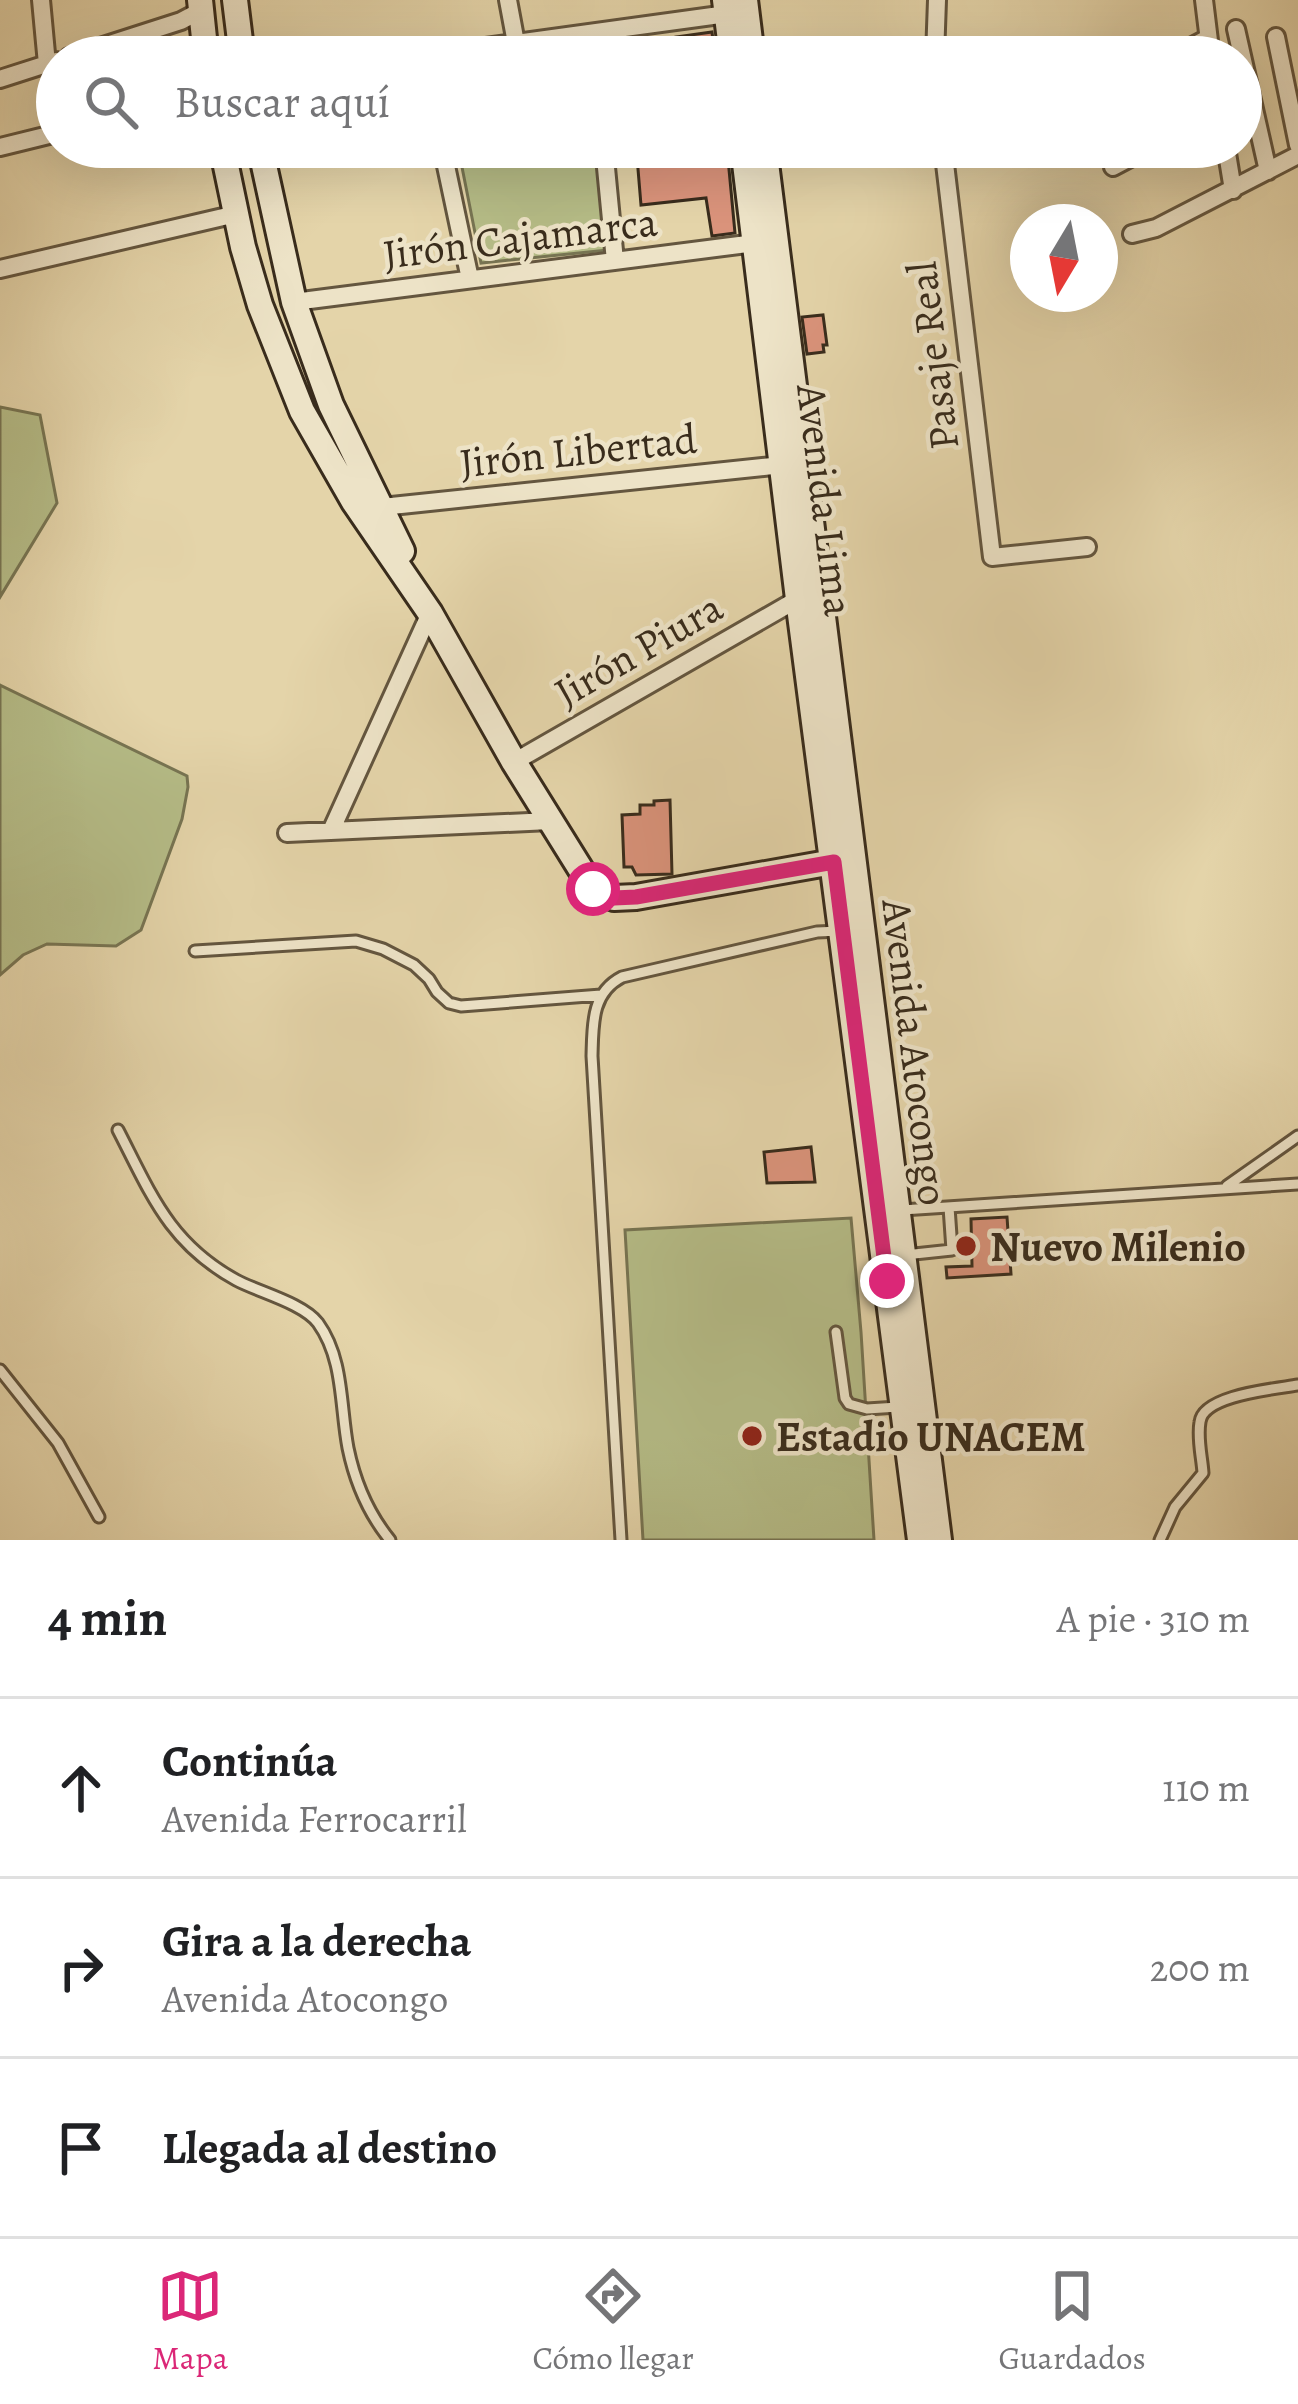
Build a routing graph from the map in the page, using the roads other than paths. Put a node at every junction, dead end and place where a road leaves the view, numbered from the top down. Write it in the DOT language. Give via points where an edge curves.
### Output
graph roads {
  1 [pos="41,0"];
  2 [pos="235,0"];
  3 [pos="508,0"];
  4 [pos="937,0"];
  5 [pos="1204,0"];
  6 [pos="200,5"];
  7 [pos="732,5"];
  8 [pos="1236,29"];
  9 [pos="592,33"];
  10 [pos="47,36"];
  11 [pos="134,36"];
  12 [pos="204,36"];
  13 [pos="239,36"];
  14 [pos="515,36"];
  15 [pos="571,36"];
  16 [pos="592,36"];
  17 [pos="733,36"];
  18 [pos="744,36"];
  19 [pos="936,36"];
  20 [pos="1208,36"];
  21 [pos="1238,36"];
  22 [pos="1276,37"];
  23 [pos="36,67"];
  24 [pos="0,79"];
  25 [pos="36,138"];
  26 [pos="1262,144"];
  27 [pos="1298,145"];
  28 [pos="0,147"];
  29 [pos="1298,155"];
  30 [pos="226,168"];
  31 [pos="265,168"];
  32 [pos="446,168"];
  33 [pos="606,168"];
  34 [pos="746,168"];
  35 [pos="766,168"];
  36 [pos="946,168"];
  37 [pos="1229,168"];
  38 [pos="1268,171"];
  39 [pos="1233,190"];
  40 [pos="236,214"];
  41 [pos="1132,234"];
  42 [pos="755,243"];
  43 [pos="615,261"];
  44 [pos="0,269"];
  45 [pos="470,279"];
  46 [pos="294,302"];
  47 [pos="782,465"];
  48 [pos="382,507"];
  49 [pos="1087,547"];
  50 [pos="798,599"];
  51 [pos="430,613"];
  52 [pos="514,762"];
  53 [pos="550,821"];
  54 [pos="331,831"];
  55 [pos="287,833"];
  56 [pos="843,860"];
  57 [pos="852,933"];
  58 [pos="195,951"];
  59 [pos="602,995"];
  60 [pos="118,1130"];
  61 [pos="1298,1136"];
  62 [pos="1298,1184"];
  63 [pos="1222,1189"];
  64 [pos="949,1207"];
  65 [pos="887,1211"];
  66 [pos="893,1256"];
  67 [pos="836,1332"];
  68 [pos="0,1370"];
  69 [pos="1298,1384"];
  70 [pos="912,1404"];
  71 [pos="99,1517"];
  72 [pos="929,1539"];
  73 [pos="390,1540"];
  74 [pos="621,1540"];
  75 [pos="1160,1540"];
  1 -- 10 [label="street"];
  2 -- 13 [label="main road"];
  3 -- 14 [label="street"];
  4 -- 19 [label="street"];
  5 -- 20 [label="street"];
  6 -- 11 [label="street" via="181,21"];
  6 -- 12 [label="main road"];
  7 -- 9 [label="street"];
  7 -- 17 [label="main road"];
  7 -- 18 [label="main road"];
  8 -- 21 [label="street"];
  9 -- 15 [label="street"];
  9 -- 16 [label="street"];
  22 -- 27 [label="street"];
  23 -- 24 [label="street"];
  25 -- 28 [label="street"];
  26 -- 38 [label="street"];
  29 -- 38 [label="street"];
  30 -- 40 [label="main road"];
  31 -- 46 [label="main road"];
  32 -- 45 [label="street"];
  33 -- 43 [label="street"];
  34 -- 42 [label="main road, Avenida Lima"];
  35 -- 56 [label="main road, Avenida Lima"];
  36 -- 49 [label="street, Pasaje Real" via="992,557"];
  37 -- 39 [label="street"];
  38 -- 39 [label="street"];
  39 -- 41 [label="street"];
  40 -- 44 [label="street"];
  40 -- 51 [label="main road" via="260,305 302,411"];
  42 -- 43 [label="street, Jirón Cajamarca"];
  42 -- 47 [label="main road, Avenida Lima"];
  43 -- 45 [label="street, Jirón Cajamarca"];
  45 -- 46 [label="street, Jirón Cajamarca"];
  46 -- 48 [label="main road" via="331,405"];
  47 -- 48 [label="street, Jirón Libertad"];
  47 -- 50 [label="main road, Avenida Lima"];
  48 -- 51 [label="main road"];
  50 -- 52 [label="street, Jirón Piura"];
  50 -- 56 [label="main road, Avenida Lima"];
  51 -- 52 [label="main road"];
  51 -- 54 [label="street"];
  52 -- 53 [label="main road"];
  53 -- 54 [label="street"];
  53 -- 56 [label="main road" via="593,889 614,898"];
  54 -- 55 [label="street"];
  56 -- 57 [label="main road, Avenida Atocongo"];
  57 -- 59 [label="lane" via="817,932 622,977"];
  57 -- 65 [label="main road, Avenida Atocongo"];
  58 -- 59 [label="lane" via="356,941 414,964 436,992 461,1006"];
  59 -- 74 [label="lane" via="592,1056"];
  60 -- 73 [label="lane" via="163,1218 199,1256 314,1318 339,1377 358,1488"];
  61 -- 63 [label="lane"];
  62 -- 63 [label="lane"];
  63 -- 64 [label="lane"];
  64 -- 65 [label="lane"];
  64 -- 66 [label="lane" via="952,1250"];
  65 -- 66 [label="main road, Avenida Atocongo"];
  66 -- 70 [label="main road, Avenida Atocongo"];
  67 -- 70 [label="lane" via="849,1404"];
  68 -- 71 [label="lane" via="58,1443"];
  69 -- 75 [label="lane" via="1204,1412 1203,1473"];
  70 -- 72 [label="main road, Avenida Atocongo"];
}
